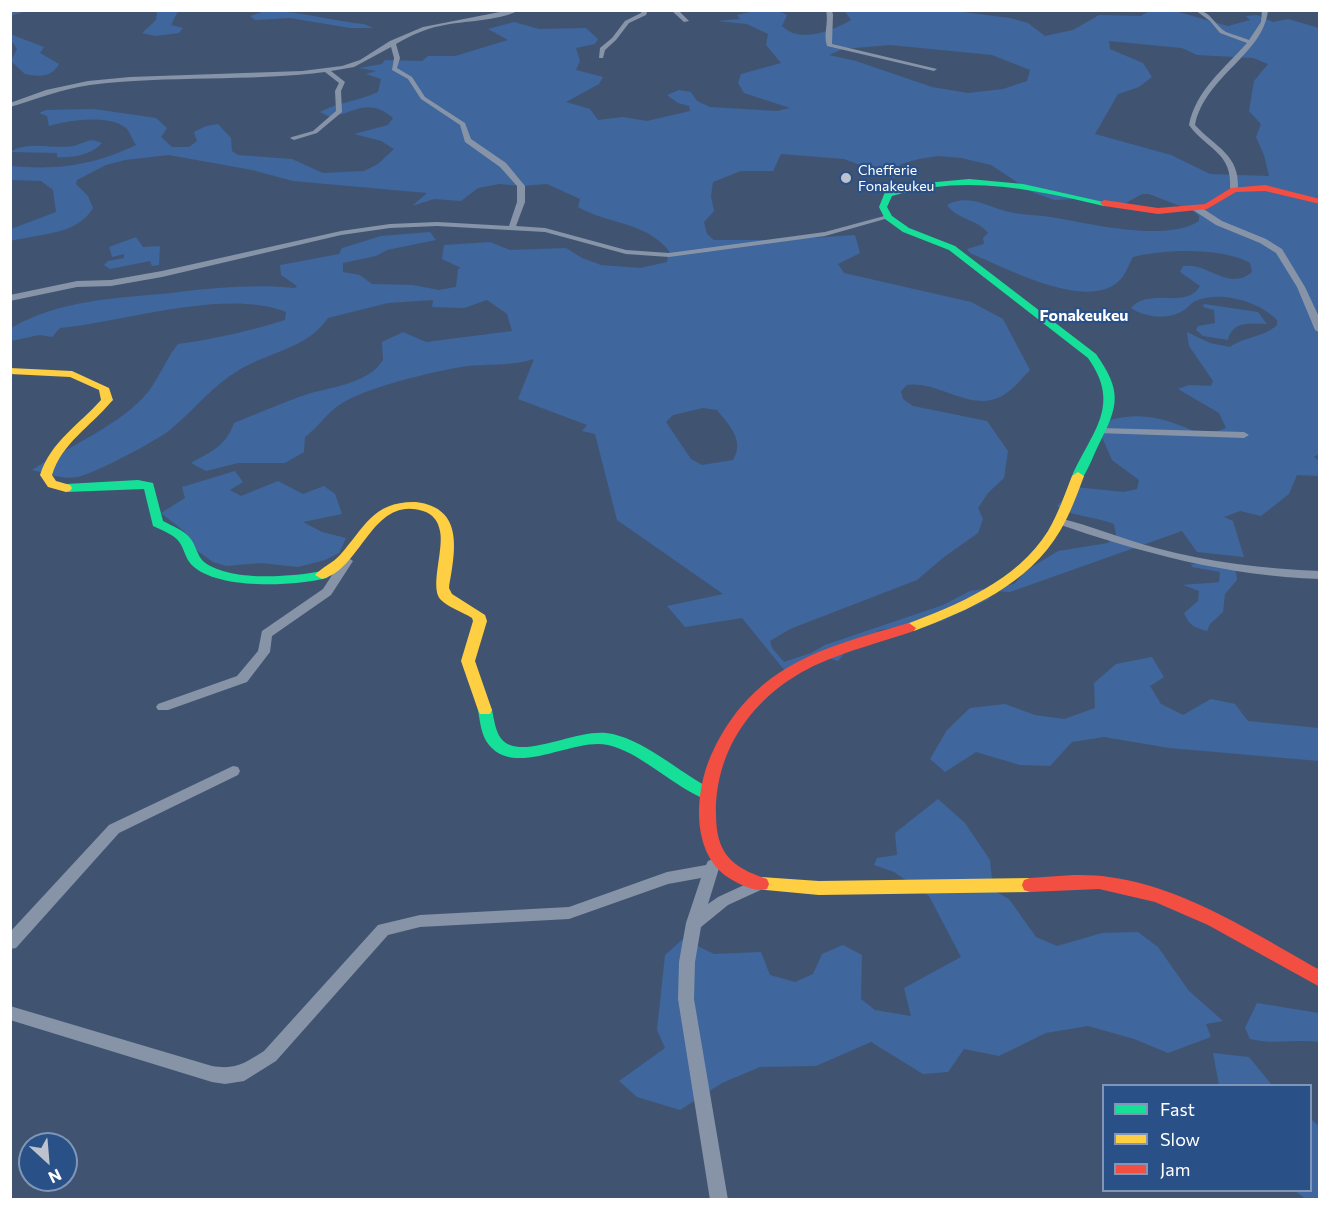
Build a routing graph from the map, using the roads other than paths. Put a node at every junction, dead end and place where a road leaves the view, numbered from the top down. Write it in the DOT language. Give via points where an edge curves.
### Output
graph roads {
  1 [pos="517,10"];
  2 [pos="645,10"];
  3 [pos="674,10"];
  4 [pos="774,10"];
  5 [pos="808,10"];
  6 [pos="829,10"];
  7 [pos="1198,10"];
  8 [pos="1265,10"];
  9 [pos="686,21"];
  10 [pos="392,42"];
  11 [pos="1250,42"];
  12 [pos="601,57"];
  13 [pos="934,69"];
  14 [pos="327,71"];
  15 [pos="10,105"];
  16 [pos="294,138"];
  17 [pos="1234,190"];
  18 [pos="1320,202"];
  19 [pos="1196,208"];
  20 [pos="888,217"];
  21 [pos="512,227"];
  22 [pos="10,298"];
  23 [pos="1320,330"];
  24 [pos="10,371"];
  25 [pos="1101,432"];
  26 [pos="1244,435"];
  27 [pos="1059,521"];
  28 [pos="348,560"];
  29 [pos="1320,575"];
  30 [pos="163,707"];
  31 [pos="233,771"];
  32 [pos="706,793"];
  33 [pos="713,864"];
  34 [pos="760,884"];
  35 [pos="694,923"];
  36 [pos="10,943"];
  37 [pos="1320,979"];
  38 [pos="10,1013"];
  39 [pos="719,1200"];
  1 -- 10 [label="street" via="501,16 429,26"];
  2 -- 12 [label="street" via="627,22 602,49"];
  3 -- 9 [label="street"];
  4 -- 5 [label="street"];
  6 -- 13 [label="street" via="829,45"];
  7 -- 11 [label="street" via="1222,32"];
  8 -- 11 [label="street" via="1265,20"];
  10 -- 14 [label="street" via="355,64"];
  10 -- 21 [label="street" via="397,58 394,69 410,78 423,98 463,124 468,140 503,165 521,186 521,202"];
  11 -- 17 [label="street" via="1210,85 1192,122 1229,160"];
  14 -- 15 [label="street" via="100,83 45,92"];
  14 -- 16 [label="street" via="342,82 338,91 339,112 315,132"];
  17 -- 18 [label="street" via="1270,188"];
  17 -- 19 [label="street" via="1220,201"];
  19 -- 20 [label="street" via="1145,210 998,180 958,179 896,189 883,203"];
  19 -- 23 [label="street" via="1280,251"];
  20 -- 21 [label="street" via="825,234 669,255 626,252 551,230"];
  20 -- 25 [label="street" via="906,230 952,248 1092,356 1104,369 1111,392"];
  21 -- 22 [label="street" via="437,224 364,229 162,274 77,284"];
  24 -- 28 [label="street" via="72,375 96,382 107,392 100,410 49,459 46,475 53,485 78,490 134,482 148,486 157,523 182,537 197,563 215,574 298,580 330,572"];
  25 -- 26 [label="street"];
  25 -- 27 [label="street" via="1090,447"];
  27 -- 29 [label="street" via="1156,553 1221,567 1282,575"];
  27 -- 32 [label="street" via="1046,544 1024,565 966,604 806,664 778,680 723,744 712,766"];
  28 -- 30 [label="street" via="327,592 266,634 264,652 242,679"];
  28 -- 32 [label="street" via="367,524 387,510 419,505 437,512 446,529 442,588 446,597 481,620 467,656 468,666 494,742 519,754 592,736 606,737"];
  31 -- 36 [label="street" via="114,829"];
  32 -- 33 [label="street"];
  33 -- 34 [label="street"];
  33 -- 35 [label="street"];
  33 -- 38 [label="street" via="569,913 429,920 383,930 270,1056 244,1073 212,1074"];
  34 -- 35 [label="street" via="723,901"];
  34 -- 37 [label="street" via="879,889 1119,884 1208,918"];
  35 -- 39 [label="street" via="686,999"];
}
